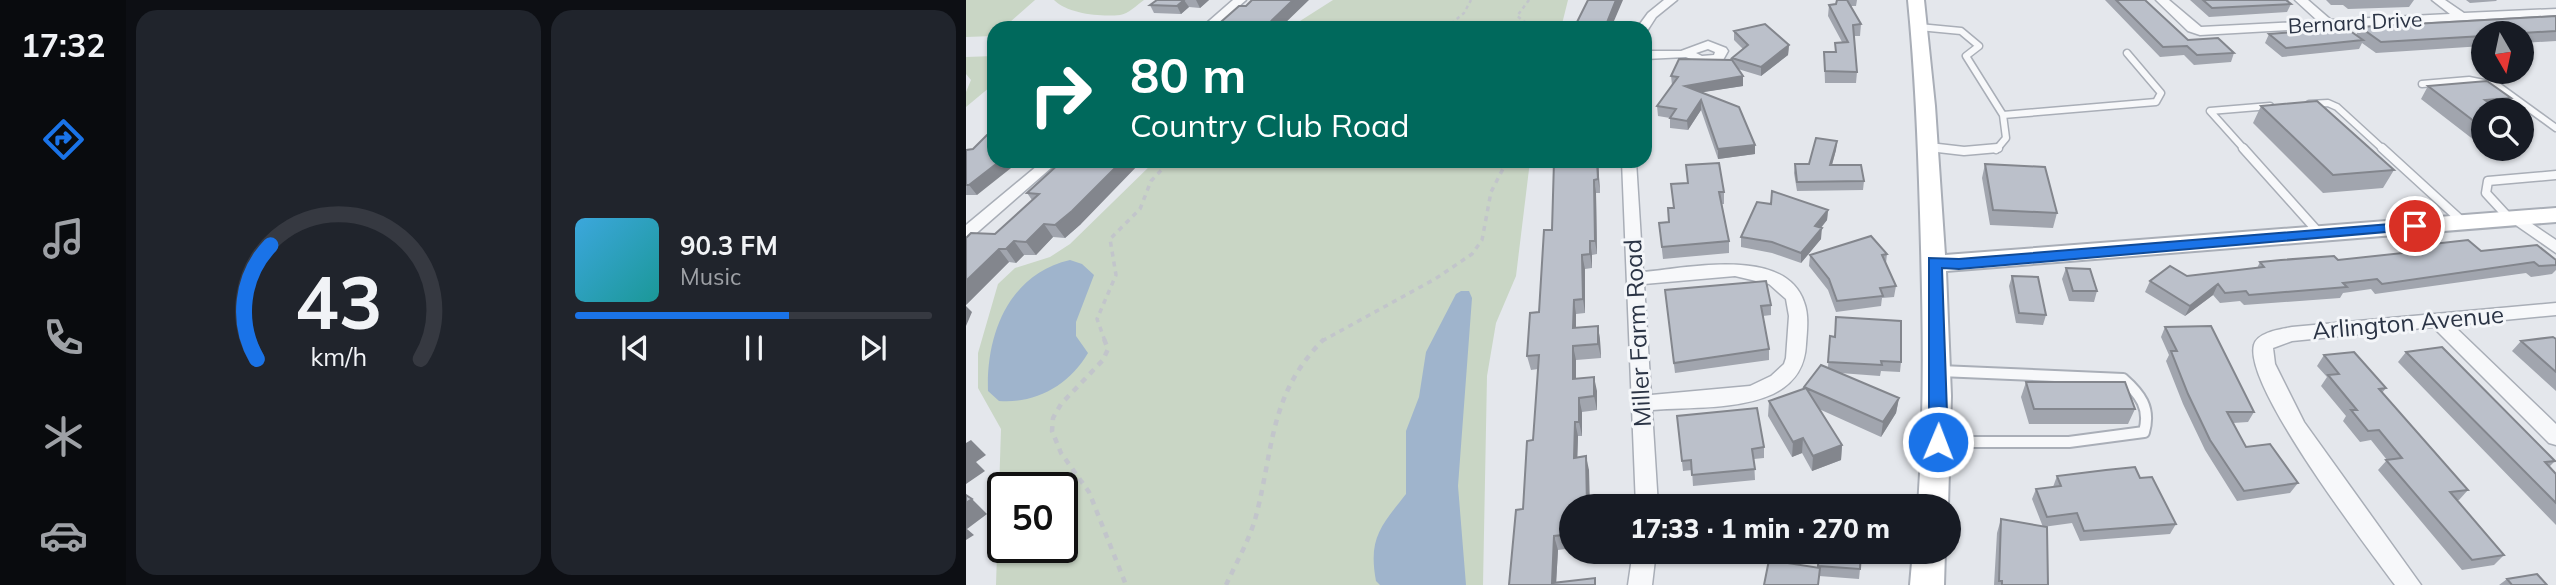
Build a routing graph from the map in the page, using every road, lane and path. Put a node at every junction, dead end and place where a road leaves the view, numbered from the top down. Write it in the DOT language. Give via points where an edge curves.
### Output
graph roads {
  1 [pos="1240,0"];
  2 [pos="1471,0"];
  3 [pos="1530,0"];
  4 [pos="1671,0"];
  5 [pos="1916,0"];
  6 [pos="2162,0"];
  7 [pos="2301,0"];
  8 [pos="2438,0"];
  9 [pos="2556,12"];
  10 [pos="2461,17"];
  11 [pos="1215,21"];
  12 [pos="1454,21"];
  13 [pos="1524,21"];
  14 [pos="1648,21"];
  15 [pos="2328,24"];
  16 [pos="1919,27"];
  17 [pos="1689,53"];
  18 [pos="2127,53"];
  19 [pos="1652,55"];
  20 [pos="2422,84"];
  21 [pos="2302,104"];
  22 [pos="2276,106"];
  23 [pos="2003,115"];
  24 [pos="2556,128"];
  25 [pos="1928,147"];
  26 [pos="1044,168"];
  27 [pos="1163,168"];
  28 [pos="1503,168"];
  29 [pos="1629,168"];
  30 [pos="2556,175"];
  31 [pos="2556,215"];
  32 [pos="966,217"];
  33 [pos="985,218"];
  34 [pos="2512,218"];
  35 [pos="2463,222"];
  36 [pos="966,233"];
  37 [pos="2320,234"];
  38 [pos="2556,248"];
  39 [pos="1934,262"];
  40 [pos="1635,279"];
  41 [pos="2556,309"];
  42 [pos="2437,320"];
  43 [pos="1938,371"];
  44 [pos="1642,403"];
  45 [pos="2556,437"];
  46 [pos="1938,442"];
  47 [pos="1646,494"];
  48 [pos="1934,494"];
  49 [pos="1643,564"];
  50 [pos="1929,564"];
  51 [pos="1126,585"];
  52 [pos="1226,585"];
  53 [pos="1640,585"];
  54 [pos="1927,585"];
  55 [pos="2409,585"];
  1 -- 11 [label="street"];
  2 -- 12 [label="path"];
  3 -- 13 [label="path" via="1517,16"];
  4 -- 14 [label="street"];
  5 -- 16 [label="main road"];
  6 -- 15 [label="street, Bernard Drive" via="2195,31"];
  7 -- 15 [label="street"];
  8 -- 10 [label="street"];
  9 -- 10 [label="street, Bernard Drive"];
  10 -- 15 [label="street, Bernard Drive"];
  16 -- 23 [label="lane" via="1963,31 1975,38 1979,46 1966,55"];
  16 -- 25 [label="main road"];
  17 -- 19 [label="street"];
  18 -- 23 [label="lane" via="2161,93 2156,102"];
  20 -- 24 [label="lane" via="2469,80 2498,86"];
  21 -- 35 [label="lane" via="2337,107"];
  22 -- 37 [label="lane" via="2210,111"];
  23 -- 25 [label="lane" via="2006,138 1996,150"];
  25 -- 39 [label="main road"];
  26 -- 33 [label="street"];
  27 -- 51 [label="path" via="1151,181 1140,209 1110,239 1116,275 1097,319 1108,349 1053,418 1052,431 1061,453 1089,492"];
  28 -- 52 [label="path" via="1491,192 1482,240 1472,254 1326,337 1303,361 1275,418 1256,517"];
  29 -- 40 [label="street, Miller Farm Road"];
  30 -- 34 [label="lane" via="2488,181 2486,193"];
  31 -- 34 [label="main road"];
  32 -- 33 [label="street"];
  33 -- 36 [label="street"];
  34 -- 35 [label="main road"];
  34 -- 38 [label="street"];
  35 -- 37 [label="main road"];
  37 -- 39 [label="main road" via="1959,264"];
  39 -- 43 [label="main road"];
  40 -- 44 [label="street, Miller Farm Road"];
  40 -- 44 [label="street" via="1754,272 1787,287 1800,311 1794,362 1790,371 1765,390"];
  41 -- 42 [label="street, Arlington Avenue"];
  42 -- 45 [label="street"];
  42 -- 55 [label="street, Arlington Avenue" via="2292,334 2263,345 2262,359 2270,377 2307,443"];
  43 -- 46 [label="main road"];
  43 -- 46 [label="lane" via="2123,379 2142,396 2149,419 2144,432 2121,437"];
  44 -- 47 [label="street, Miller Farm Road"];
  46 -- 48 [label="main road"];
  49 -- 53 [label="street"];
  50 -- 54 [label="main road"];
}
